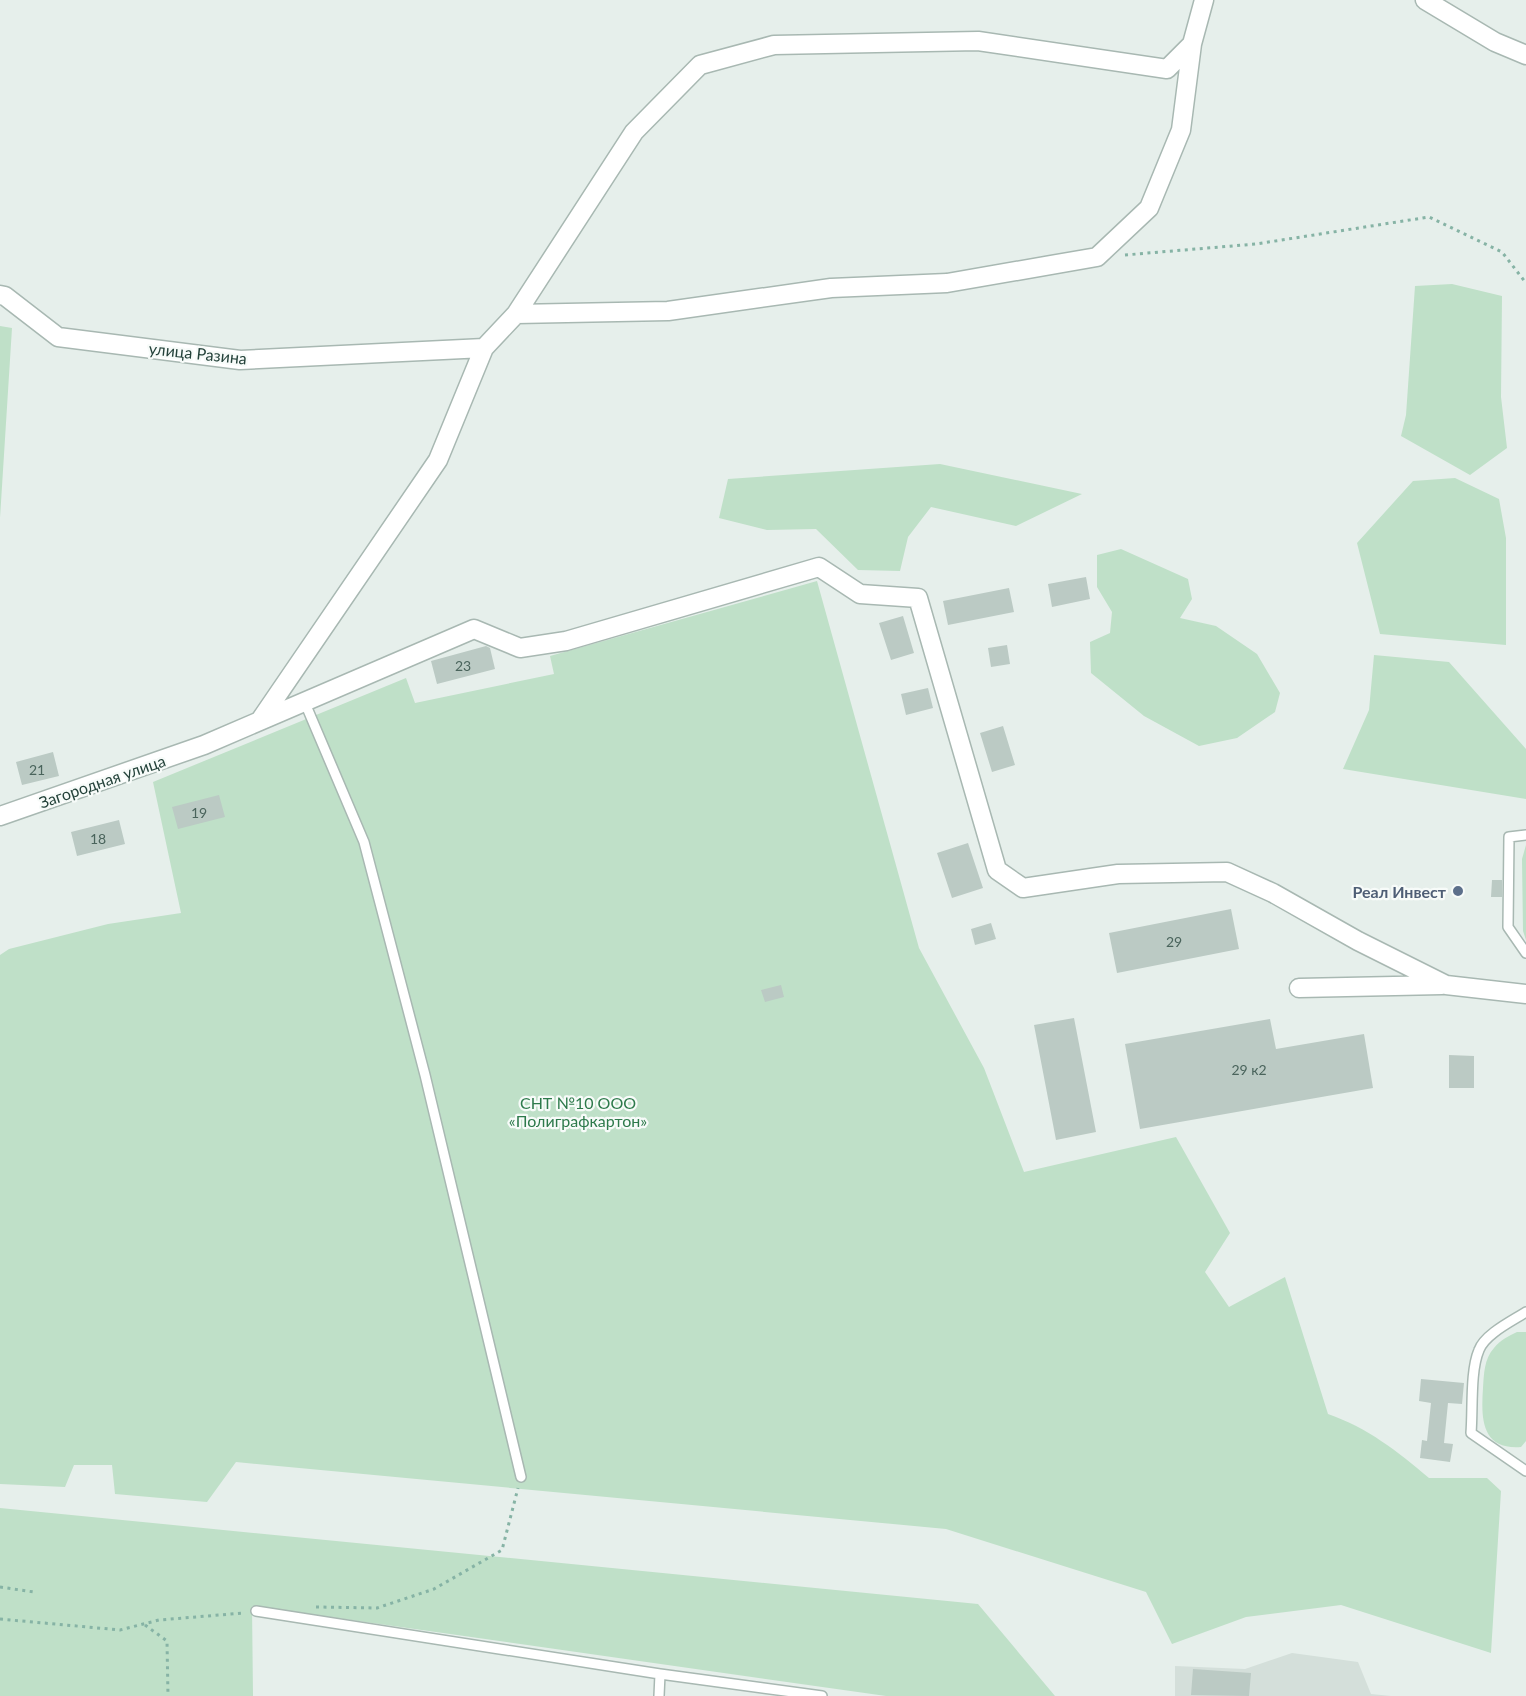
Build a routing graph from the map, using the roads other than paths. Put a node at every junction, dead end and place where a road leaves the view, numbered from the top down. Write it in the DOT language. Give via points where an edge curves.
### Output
graph roads {
  1 [pos="1204,0"];
  2 [pos="1425,0"];
  3 [pos="1192,44"];
  4 [pos="1526,55"];
  5 [pos="0,295"];
  6 [pos="516,314"];
  7 [pos="483,348"];
  8 [pos="305,703"];
  9 [pos="261,719"];
  10 [pos="0,816"];
  11 [pos="1526,835"];
  12 [pos="1526,953"];
  13 [pos="1446,985"];
  14 [pos="1299,988"];
  15 [pos="1526,994"];
  16 [pos="1526,1312"];
  17 [pos="1526,1471"];
  18 [pos="521,1478"];
  19 [pos="256,1611"];
  20 [pos="660,1674"];
  21 [pos="659,1696"];
  22 [pos="822,1696"];
  1 -- 3 [label="street"];
  2 -- 4 [label="street" via="1495,42"];
  3 -- 6 [label="street" via="1167,69 978,41 774,45 700,65 634,132"];
  3 -- 6 [label="street" via="1181,130 1149,208 1096,257 947,283 831,288 668,311"];
  5 -- 7 [label="street, улица Разина" via="58,337 240,360"];
  6 -- 7 [label="street"];
  7 -- 9 [label="street" via="438,460"];
  8 -- 9 [label="street, Загородная улица"];
  8 -- 13 [label="street, Загородная улица" via="474,629 520,648 566,641 819,567 860,594 918,598 997,870 1023,888 1118,874 1227,872"];
  8 -- 18 [label="lane" via="364,842 425,1075"];
  9 -- 10 [label="street, Загородная улица" via="204,745"];
  11 -- 12 [label="lane" via="1509,837 1508,927"];
  13 -- 14 [label="street"];
  13 -- 15 [label="street"];
  16 -- 17 [label="lane" via="1479,1348 1471,1433"];
  19 -- 20 [label="lane"];
  20 -- 21 [label="lane"];
  20 -- 22 [label="lane"];
}
